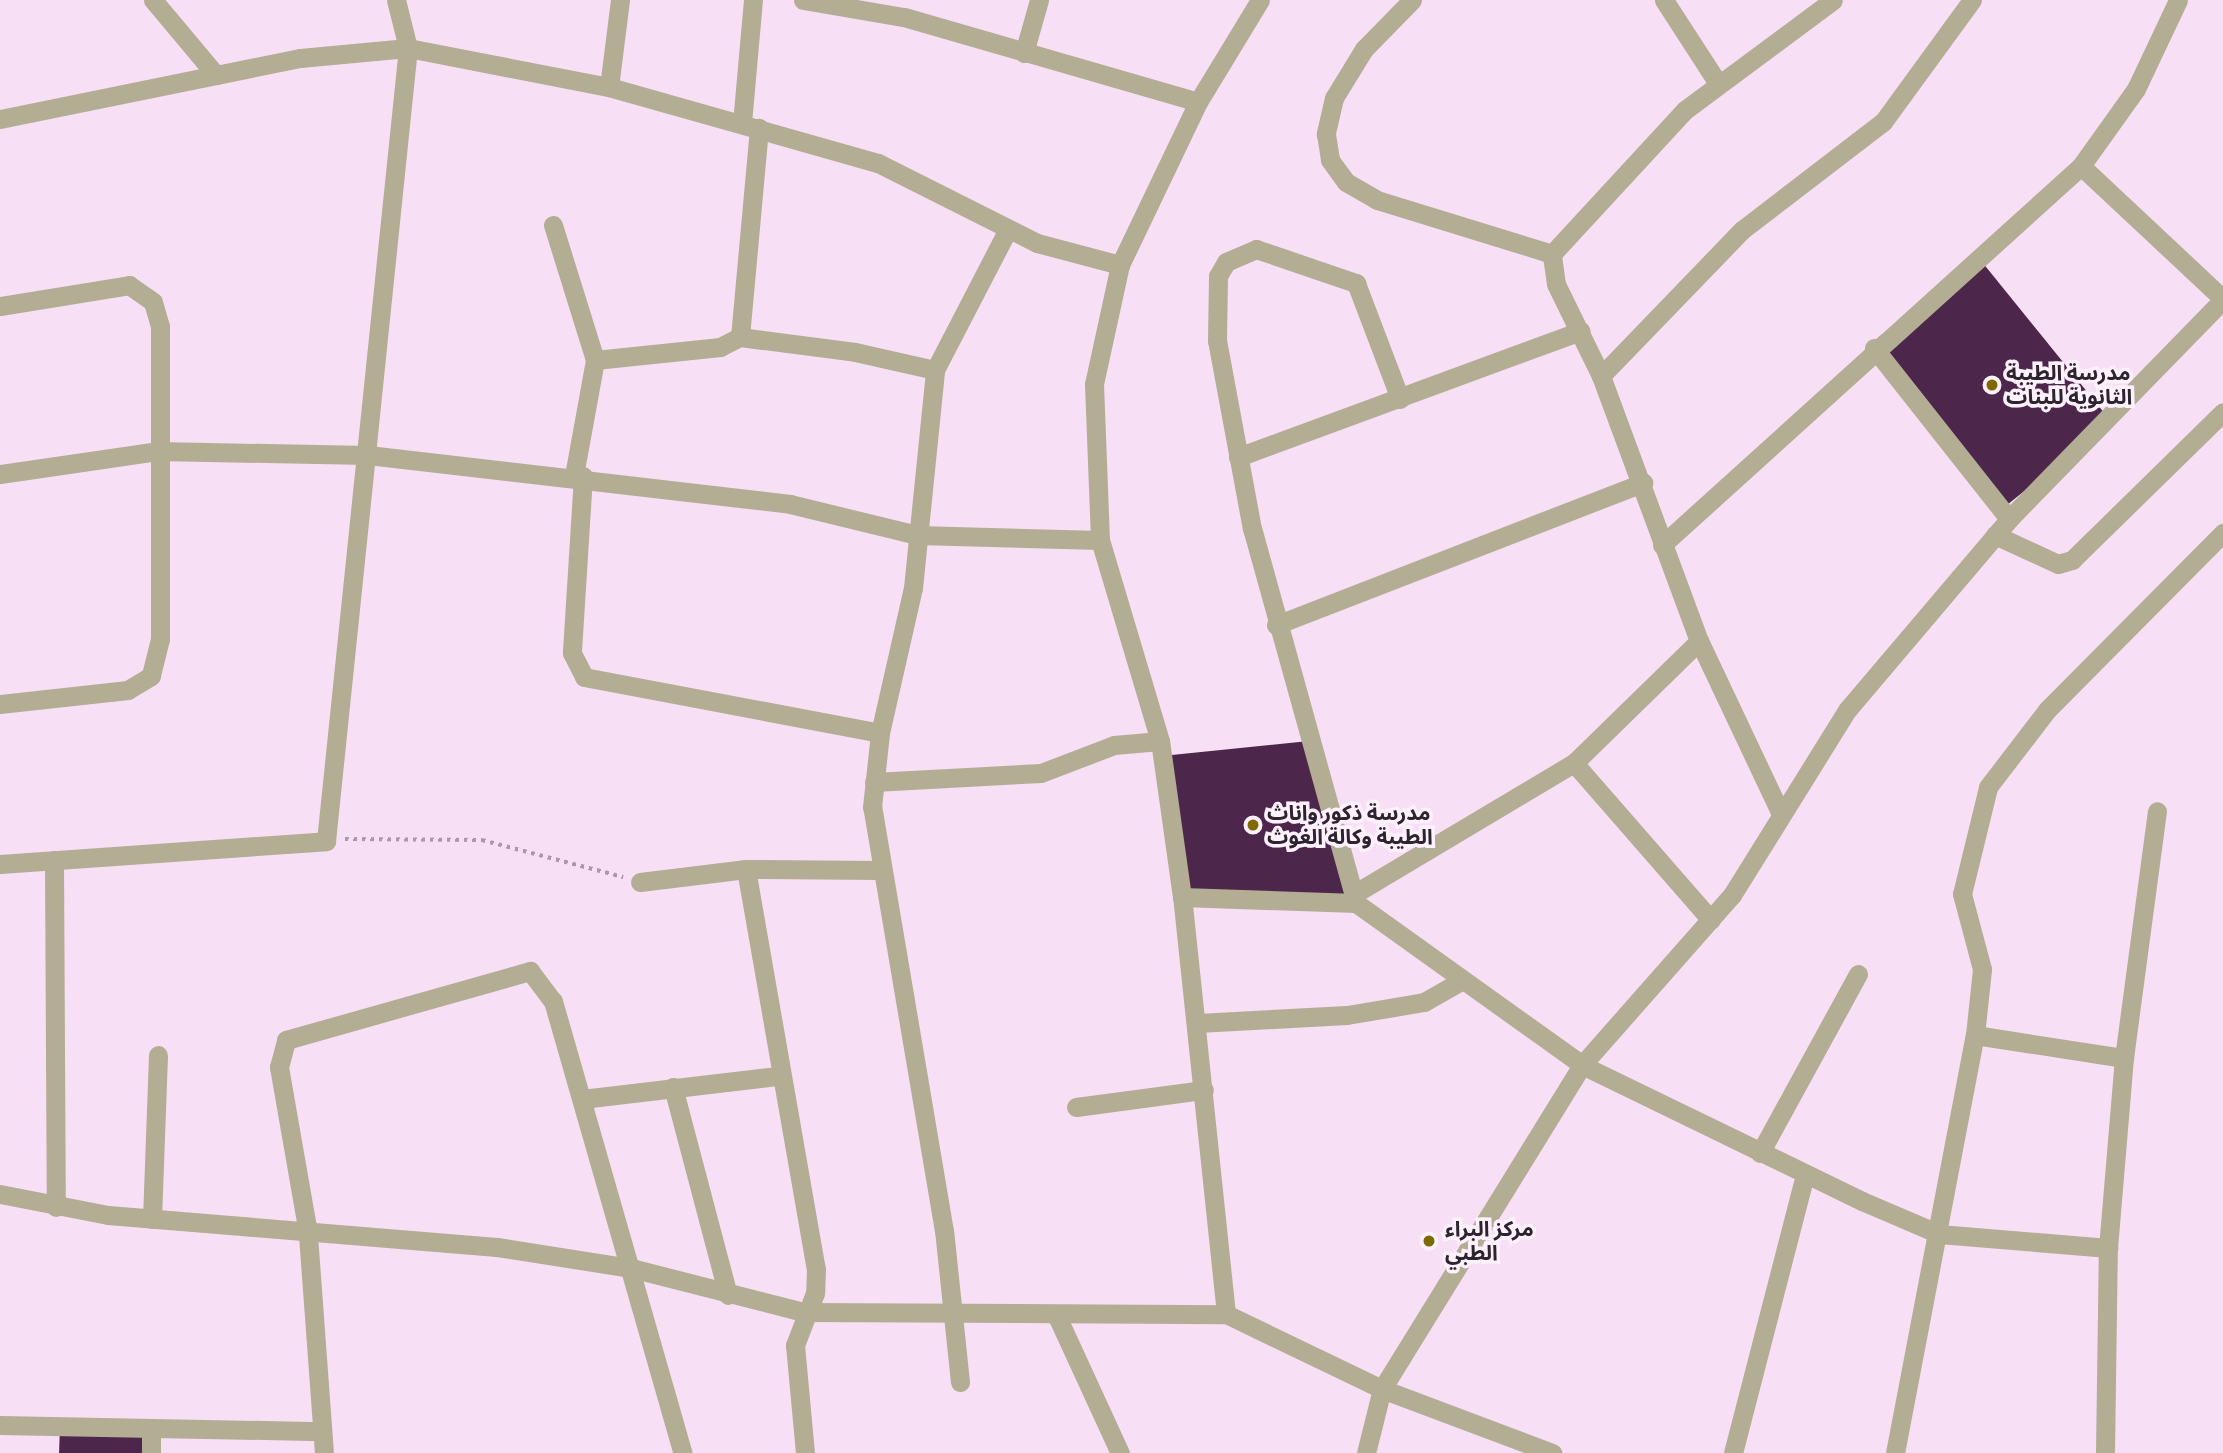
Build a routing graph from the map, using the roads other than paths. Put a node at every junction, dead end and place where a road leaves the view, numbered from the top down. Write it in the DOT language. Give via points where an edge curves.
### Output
graph roads {
  1 [pos="153,0"];
  2 [pos="396,0"];
  3 [pos="620,0"];
  4 [pos="753,0"];
  5 [pos="803,0"];
  6 [pos="1040,0"];
  7 [pos="1260,0"];
  8 [pos="1412,0"];
  9 [pos="1664,0"];
  10 [pos="1833,0"];
  11 [pos="1972,0"];
  12 [pos="2178,0"];
  13 [pos="408,48"];
  14 [pos="1024,53"];
  15 [pos="216,75"];
  16 [pos="1717,82"];
  17 [pos="609,87"];
  18 [pos="1198,102"];
  19 [pos="0,119"];
  20 [pos="750,125"];
  21 [pos="2081,166"];
  22 [pos="553,225"];
  23 [pos="1007,231"];
  24 [pos="1552,254"];
  25 [pos="1120,265"];
  26 [pos="2223,299"];
  27 [pos="0,306"];
  28 [pos="1581,331"];
  29 [pos="740,337"];
  30 [pos="1874,348"];
  31 [pos="595,360"];
  32 [pos="935,370"];
  33 [pos="1601,376"];
  34 [pos="1399,398"];
  35 [pos="2223,412"];
  36 [pos="157,451"];
  37 [pos="368,455"];
  38 [pos="1238,457"];
  39 [pos="0,474"];
  40 [pos="578,476"];
  41 [pos="1643,484"];
  42 [pos="2009,519"];
  43 [pos="2223,533"];
  44 [pos="917,535"];
  45 [pos="1995,535"];
  46 [pos="1101,540"];
  47 [pos="1662,545"];
  48 [pos="1276,625"];
  49 [pos="1699,641"];
  50 [pos="0,704"];
  51 [pos="880,733"];
  52 [pos="1160,741"];
  53 [pos="1574,763"];
  54 [pos="874,782"];
  55 [pos="2157,811"];
  56 [pos="1780,812"];
  57 [pos="54,860"];
  58 [pos="0,864"];
  59 [pos="746,869"];
  60 [pos="878,870"];
  61 [pos="640,882"];
  62 [pos="1182,897"];
  63 [pos="1355,898"];
  64 [pos="1711,920"];
  65 [pos="1858,974"];
  66 [pos="1459,982"];
  67 [pos="1198,1023"];
  68 [pos="1975,1035"];
  69 [pos="158,1055"];
  70 [pos="2124,1058"];
  71 [pos="1582,1065"];
  72 [pos="779,1076"];
  73 [pos="673,1087"];
  74 [pos="1204,1090"];
  75 [pos="582,1099"];
  76 [pos="1076,1107"];
  77 [pos="1759,1153"];
  78 [pos="1805,1174"];
  79 [pos="0,1194"];
  80 [pos="55,1208"];
  81 [pos="152,1219"];
  82 [pos="308,1233"];
  83 [pos="1939,1234"];
  84 [pos="2108,1248"];
  85 [pos="631,1268"];
  86 [pos="729,1296"];
  87 [pos="804,1312"];
  88 [pos="1056,1314"];
  89 [pos="1226,1314"];
  90 [pos="954,1316"];
  91 [pos="960,1382"];
  92 [pos="1381,1389"];
  93 [pos="0,1425"];
  94 [pos="151,1429"];
  95 [pos="321,1431"];
  96 [pos="151,1453"];
  97 [pos="324,1453"];
  98 [pos="683,1453"];
  99 [pos="805,1453"];
  100 [pos="1120,1453"];
  101 [pos="1366,1453"];
  102 [pos="1552,1453"];
  103 [pos="1733,1453"];
  104 [pos="1895,1453"];
  105 [pos="2105,1453"];
  1 -- 15 [label="street"];
  2 -- 13 [label="street"];
  3 -- 17 [label="street"];
  4 -- 20 [label="street"];
  5 -- 14 [label="street" via="891,13"];
  6 -- 14 [label="street"];
  7 -- 18 [label="street"];
  8 -- 24 [label="street" via="1364,49 1334,98 1326,134 1329,160 1346,181 1377,200"];
  9 -- 16 [label="street"];
  10 -- 16 [label="street"];
  11 -- 33 [label="street" via="1883,122 1742,230"];
  12 -- 21 [label="street" via="2136,89"];
  13 -- 15 [label="street" via="300,58"];
  13 -- 17 [label="street"];
  13 -- 37 [label="street"];
  14 -- 18 [label="street"];
  15 -- 19 [label="street"];
  16 -- 24 [label="street"];
  17 -- 20 [label="street"];
  18 -- 25 [label="street"];
  20 -- 23 [label="street" via="878,163"];
  20 -- 29 [label="street"];
  21 -- 26 [label="street"];
  21 -- 30 [label="street"];
  22 -- 31 [label="street"];
  23 -- 25 [label="street"];
  23 -- 32 [label="street"];
  24 -- 28 [label="street" via="1556,284"];
  25 -- 46 [label="street" via="1094,384"];
  26 -- 42 [label="street"];
  27 -- 36 [label="street" via="91,288 129,285 145,292 160,326"];
  28 -- 33 [label="street"];
  28 -- 34 [label="street"];
  29 -- 31 [label="street" via="720,347"];
  29 -- 32 [label="street" via="855,352"];
  30 -- 42 [label="street"];
  30 -- 47 [label="street"];
  31 -- 40 [label="street"];
  32 -- 44 [label="street"];
  33 -- 41 [label="street"];
  34 -- 38 [label="street"];
  34 -- 38 [label="street" via="1365,293 1356,283 1279,254 1241,253 1218,276 1216,307"];
  35 -- 45 [label="street" via="2072,560 2052,562"];
  36 -- 37 [label="street"];
  36 -- 39 [label="street"];
  36 -- 50 [label="street" via="160,639 151,676 128,690"];
  37 -- 40 [label="street"];
  37 -- 57 [label="street" via="326,841"];
  38 -- 48 [label="street"];
  40 -- 44 [label="street" via="832,511"];
  40 -- 51 [label="street" via="572,653 584,677"];
  41 -- 47 [label="street"];
  41 -- 48 [label="street"];
  42 -- 45 [label="street"];
  43 -- 68 [label="street" via="2047,710 1987,787 1962,894 1982,969"];
  44 -- 46 [label="street"];
  44 -- 51 [label="street" via="914,588"];
  45 -- 56 [label="street" via="1848,709"];
  46 -- 52 [label="street"];
  47 -- 49 [label="street"];
  48 -- 63 [label="street"];
  49 -- 53 [label="street"];
  49 -- 56 [label="street"];
  51 -- 54 [label="street"];
  52 -- 54 [label="street" via="1114,745 1041,773"];
  52 -- 62 [label="street"];
  53 -- 63 [label="street"];
  53 -- 64 [label="street"];
  54 -- 60 [label="street"];
  55 -- 70 [label="street"];
  56 -- 64 [label="street"];
  57 -- 58 [label="street"];
  57 -- 80 [label="street"];
  59 -- 60 [label="street"];
  59 -- 61 [label="street"];
  59 -- 72 [label="street"];
  60 -- 90 [label="street"];
  62 -- 63 [label="street"];
  62 -- 67 [label="street"];
  63 -- 66 [label="street"];
  64 -- 71 [label="street"];
  65 -- 77 [label="street"];
  66 -- 67 [label="street" via="1424,1002 1359,1013"];
  66 -- 71 [label="street"];
  67 -- 74 [label="street"];
  68 -- 70 [label="street"];
  68 -- 83 [label="street"];
  69 -- 81 [label="street"];
  70 -- 84 [label="street"];
  71 -- 77 [label="street"];
  71 -- 92 [label="street"];
  72 -- 73 [label="street"];
  72 -- 87 [label="street" via="816,1269 815,1293"];
  73 -- 75 [label="street"];
  73 -- 86 [label="street"];
  74 -- 76 [label="street"];
  74 -- 89 [label="street"];
  75 -- 82 [label="street" via="547,986 530,971 297,1033 286,1040 279,1067"];
  75 -- 85 [label="street"];
  77 -- 78 [label="street"];
  78 -- 83 [label="street"];
  78 -- 103 [label="street"];
  79 -- 80 [label="street"];
  80 -- 81 [label="street"];
  81 -- 82 [label="street"];
  82 -- 85 [label="street" via="497,1247"];
  82 -- 95 [label="street"];
  83 -- 84 [label="street"];
  83 -- 104 [label="street"];
  84 -- 105 [label="street"];
  85 -- 86 [label="street"];
  85 -- 98 [label="street"];
  86 -- 87 [label="street"];
  87 -- 90 [label="street"];
  87 -- 99 [label="street" via="794,1357"];
  88 -- 89 [label="street"];
  88 -- 90 [label="street"];
  88 -- 100 [label="street"];
  89 -- 92 [label="street"];
  90 -- 91 [label="street"];
  92 -- 101 [label="street"];
  92 -- 102 [label="street"];
  93 -- 94 [label="street"];
  94 -- 95 [label="street"];
  94 -- 96 [label="street"];
  95 -- 97 [label="street"];
}
